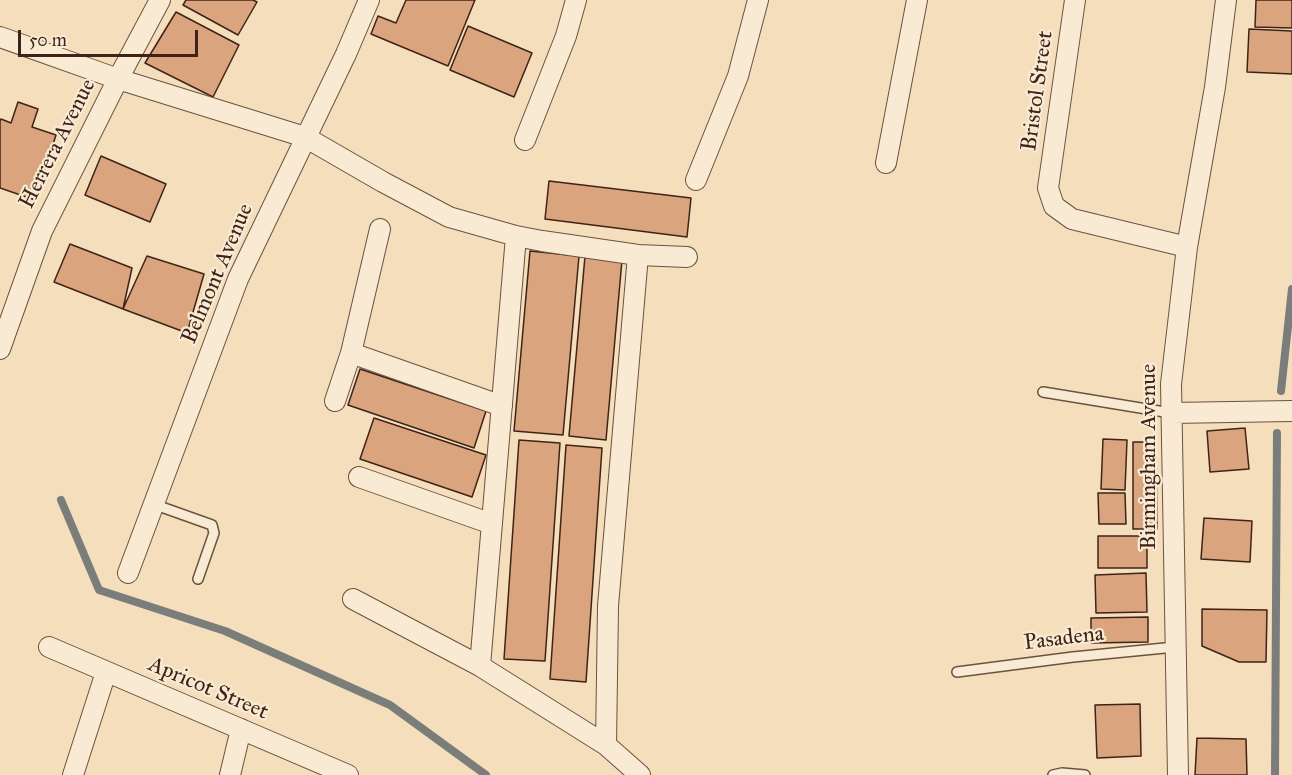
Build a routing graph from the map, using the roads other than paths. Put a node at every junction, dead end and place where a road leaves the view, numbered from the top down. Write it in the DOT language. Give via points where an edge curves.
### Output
graph roads {
  1 [pos="160,0"];
  2 [pos="369,0"];
  3 [pos="576,0"];
  4 [pos="758,0"];
  5 [pos="917,0"];
  6 [pos="1075,0"];
  7 [pos="1226,0"];
  8 [pos="0,37"];
  9 [pos="118,79"];
  10 [pos="305,137"];
  11 [pos="525,140"];
  12 [pos="886,163"];
  13 [pos="696,180"];
  14 [pos="380,229"];
  15 [pos="516,236"];
  16 [pos="1187,247"];
  17 [pos="638,255"];
  18 [pos="687,257"];
  19 [pos="0,349"];
  20 [pos="351,353"];
  21 [pos="1043,392"];
  22 [pos="334,401"];
  23 [pos="502,405"];
  24 [pos="1292,411"];
  25 [pos="1171,413"];
  26 [pos="359,477"];
  27 [pos="153,504"];
  28 [pos="492,524"];
  29 [pos="128,573"];
  30 [pos="198,579"];
  31 [pos="353,599"];
  32 [pos="50,647"];
  33 [pos="1175,647"];
  34 [pos="480,666"];
  35 [pos="106,672"];
  36 [pos="957,672"];
  37 [pos="241,729"];
  38 [pos="606,745"];
  39 [pos="73,775"];
  40 [pos="230,775"];
  41 [pos="348,775"];
  42 [pos="640,775"];
  43 [pos="1053,775"];
  44 [pos="1085,775"];
  45 [pos="1178,775"];
  1 -- 9 [label="street, Herrera Avenue"];
  2 -- 10 [label="street, Belmont Avenue"];
  3 -- 11 [label="street"];
  4 -- 13 [label="street" via="738,76"];
  5 -- 12 [label="street"];
  6 -- 16 [label="street, Bristol Street" via="1048,188 1054,206 1072,219"];
  7 -- 16 [label="street, Birmingham Avenue"];
  8 -- 9 [label="street"];
  9 -- 10 [label="street"];
  9 -- 19 [label="street, Herrera Avenue" via="42,231"];
  10 -- 15 [label="street" via="449,216"];
  10 -- 27 [label="street, Belmont Avenue" via="238,279"];
  14 -- 20 [label="street"];
  15 -- 17 [label="street"];
  15 -- 23 [label="street"];
  16 -- 25 [label="street, Birmingham Avenue"];
  17 -- 18 [label="street"];
  17 -- 38 [label="street" via="608,606"];
  20 -- 22 [label="street"];
  20 -- 23 [label="street"];
  21 -- 25 [label="lane"];
  23 -- 28 [label="street"];
  24 -- 25 [label="street"];
  25 -- 33 [label="street, Birmingham Avenue"];
  26 -- 28 [label="street"];
  27 -- 29 [label="street, Belmont Avenue"];
  27 -- 30 [label="lane" via="212,525 214,533"];
  28 -- 34 [label="street"];
  31 -- 34 [label="street"];
  32 -- 35 [label="street, Apricot Street"];
  33 -- 36 [label="lane, Pasadena"];
  33 -- 45 [label="street, Birmingham Avenue"];
  34 -- 38 [label="street"];
  35 -- 37 [label="street, Apricot Street"];
  35 -- 39 [label="street"];
  37 -- 40 [label="street"];
  37 -- 41 [label="street, Apricot Street"];
  38 -- 42 [label="street"];
  43 -- 44 [label="lane"];
}
